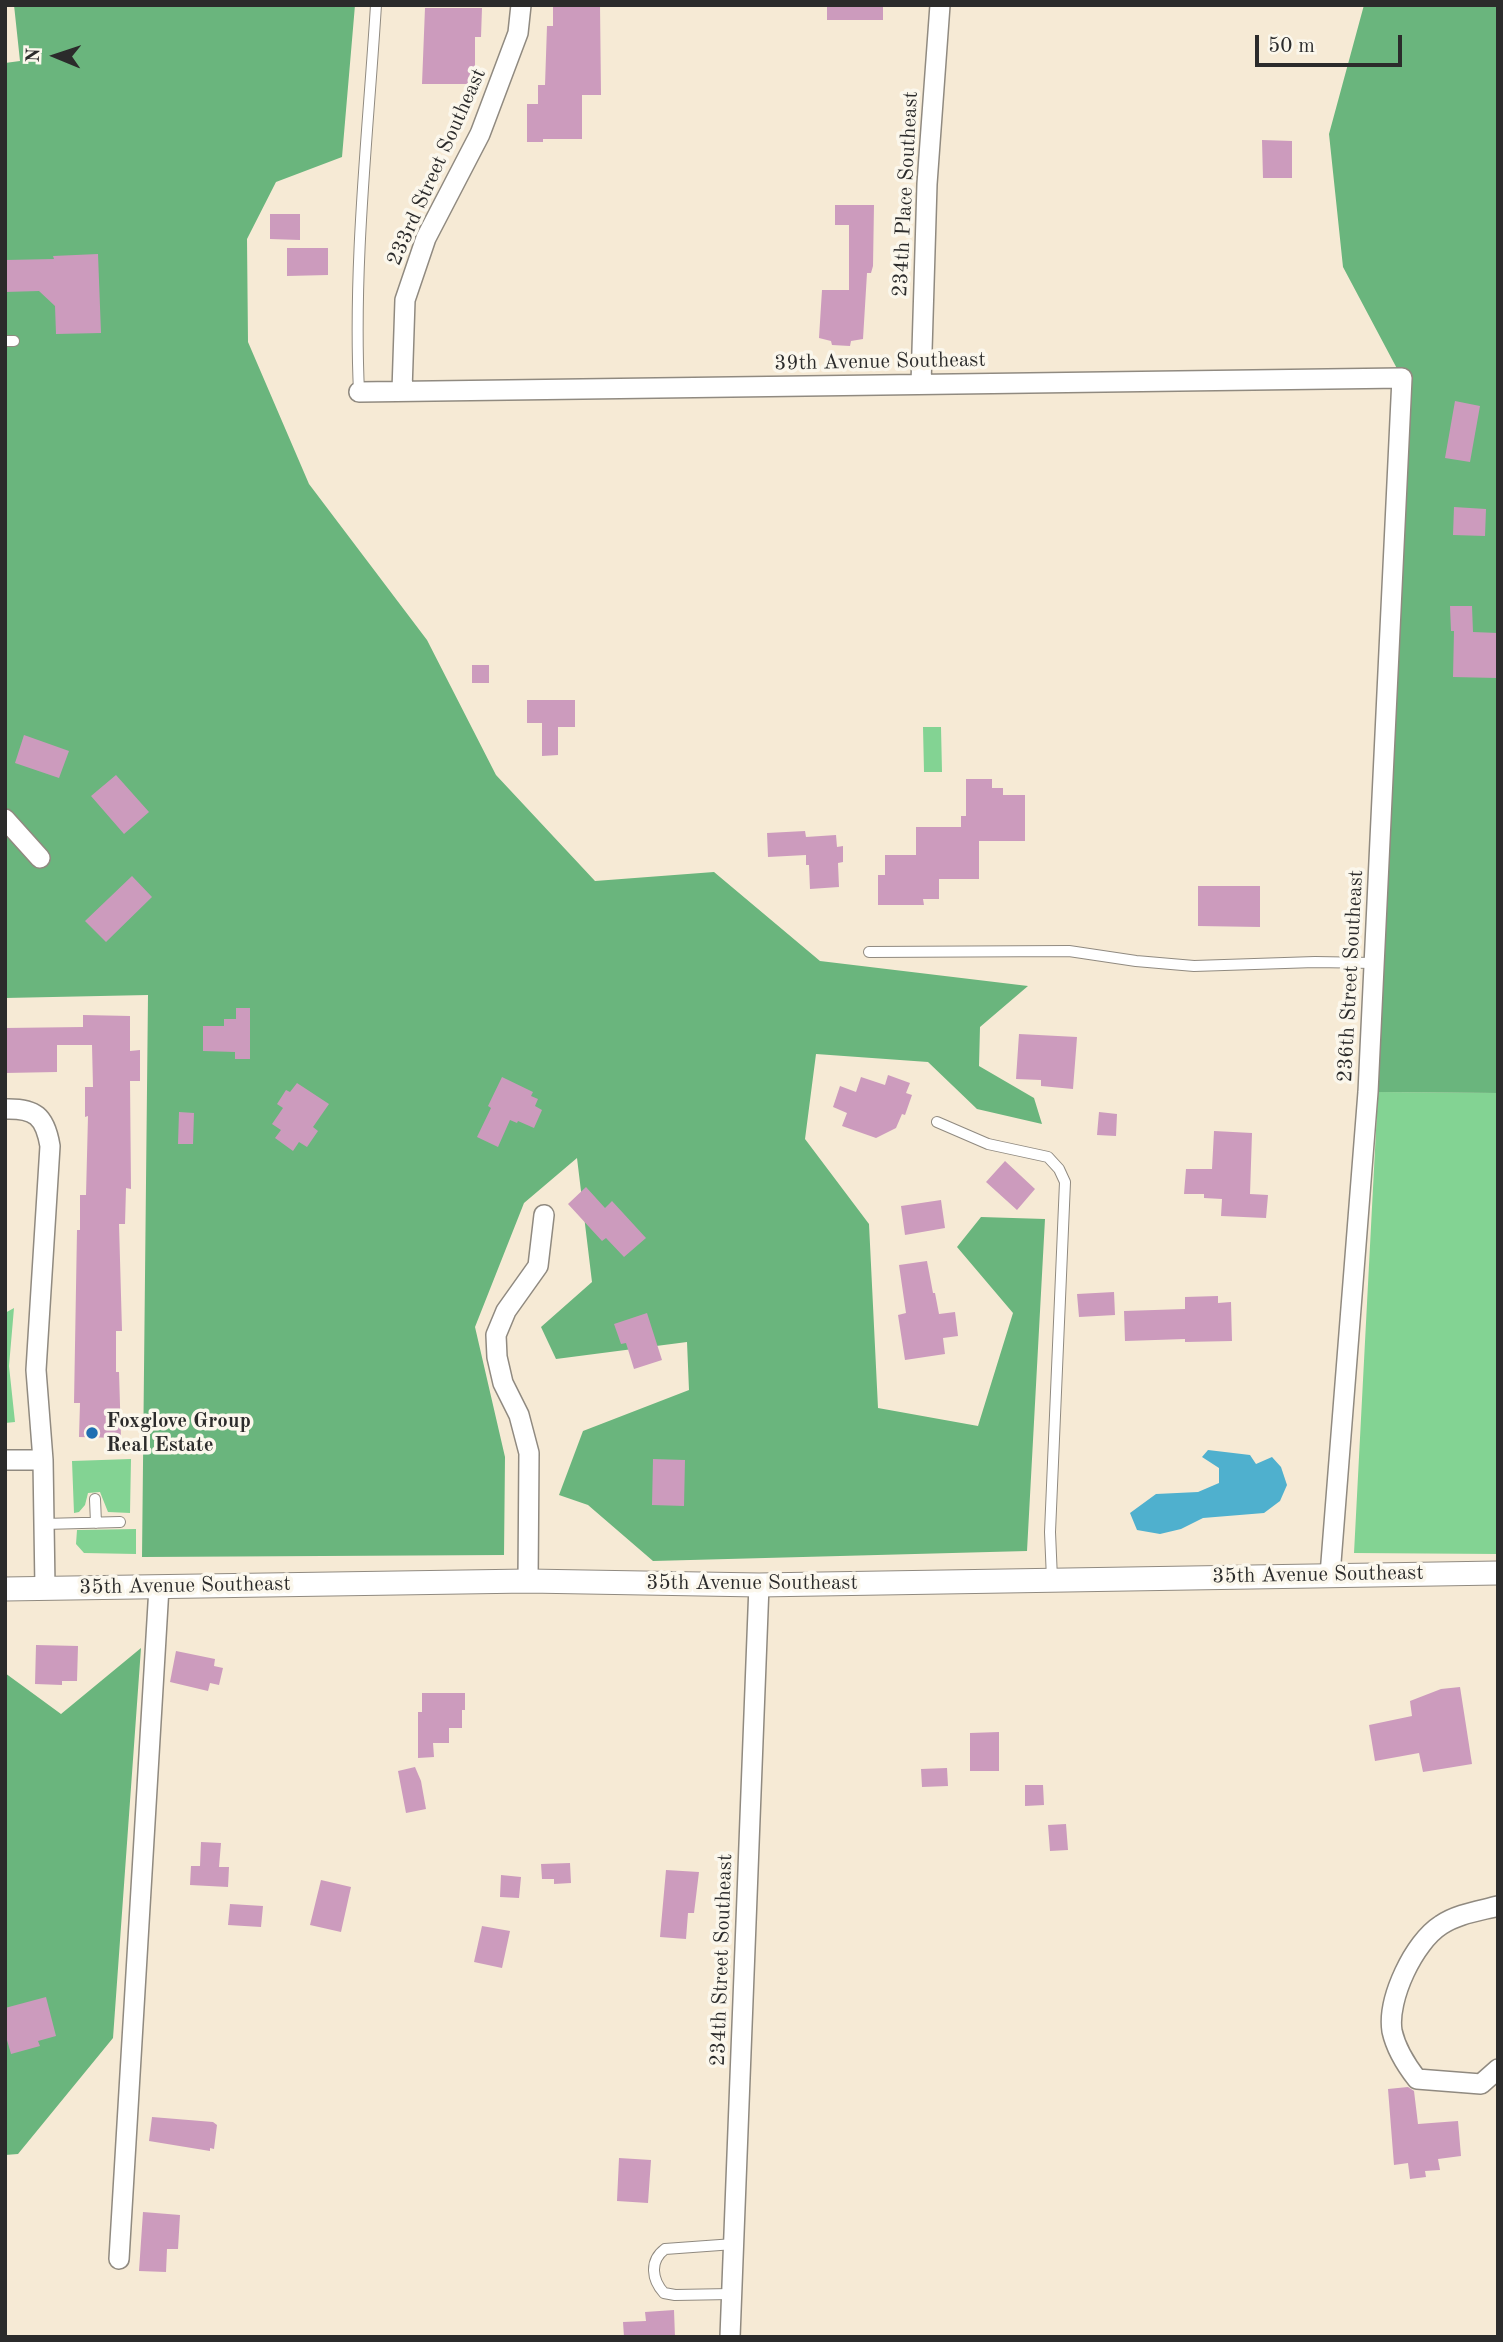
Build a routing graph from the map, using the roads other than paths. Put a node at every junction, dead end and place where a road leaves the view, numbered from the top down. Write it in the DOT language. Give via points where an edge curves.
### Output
graph roads {
  1 [pos="376,5"];
  2 [pos="521,5"];
  3 [pos="940,5"];
  4 [pos="1402,378"];
  5 [pos="921,384"];
  6 [pos="402,391"];
  7 [pos="359,392"];
  8 [pos="5,820"];
  9 [pos="40,858"];
  10 [pos="869,953"];
  11 [pos="1374,963"];
  12 [pos="5,1109"];
  13 [pos="937,1122"];
  14 [pos="544,1215"];
  15 [pos="5,1460"];
  16 [pos="43,1460"];
  17 [pos="95,1499"];
  18 [pos="96,1522"];
  19 [pos="120,1522"];
  20 [pos="44,1524"];
  21 [pos="1498,1573"];
  22 [pos="1330,1575"];
  23 [pos="1052,1580"];
  24 [pos="527,1581"];
  25 [pos="758,1585"];
  26 [pos="159,1587"];
  27 [pos="46,1588"];
  28 [pos="5,1589"];
  29 [pos="1498,1906"];
  30 [pos="1498,2069"];
  31 [pos="734,2244"];
  32 [pos="119,2259"];
  33 [pos="732,2294"];
  34 [pos="730,2337"];
  1 -- 7 [label="lane" via="359,223"];
  2 -- 6 [label="street, 233rd Street Southeast" via="518,33 480,134 426,238 405,300"];
  3 -- 5 [label="street, 234th Place Southeast" via="927,184"];
  4 -- 5 [label="street, 39th Avenue Southeast"];
  4 -- 11 [label="street, 236th Street Southeast"];
  5 -- 6 [label="street, 39th Avenue Southeast"];
  6 -- 7 [label="street, 39th Avenue Southeast"];
  8 -- 9 [label="street"];
  10 -- 11 [label="lane" via="1069,951 1194,967"];
  11 -- 22 [label="street, 236th Street Southeast"];
  12 -- 16 [label="street" via="23,1108 41,1119 50,1146 36,1370"];
  13 -- 23 [label="lane" via="988,1144 1048,1157 1065,1182 1050,1532"];
  14 -- 24 [label="street" via="538,1266 506,1311 496,1335 496,1357 529,1453"];
  15 -- 16 [label="street"];
  16 -- 20 [label="street"];
  17 -- 18 [label="lane"];
  18 -- 19 [label="lane"];
  18 -- 20 [label="lane"];
  20 -- 27 [label="street"];
  21 -- 22 [label="street, 35th Avenue Southeast"];
  22 -- 23 [label="street, 35th Avenue Southeast"];
  23 -- 25 [label="street, 35th Avenue Southeast"];
  24 -- 25 [label="street, 35th Avenue Southeast"];
  24 -- 26 [label="street, 35th Avenue Southeast"];
  25 -- 31 [label="street, 234th Street Southeast"];
  26 -- 27 [label="street, 35th Avenue Southeast"];
  26 -- 32 [label="street"];
  27 -- 28 [label="street, 35th Avenue Southeast"];
  29 -- 30 [label="street" via="1439,1925 1417,1950 1399,1983 1392,2029 1405,2063 1417,2079 1481,2084"];
  31 -- 33 [label="street, 234th Street Southeast"];
  31 -- 33 [label="lane" via="666,2249 657,2257 654,2273 664,2293"];
  33 -- 34 [label="street, 234th Street Southeast"];
}
